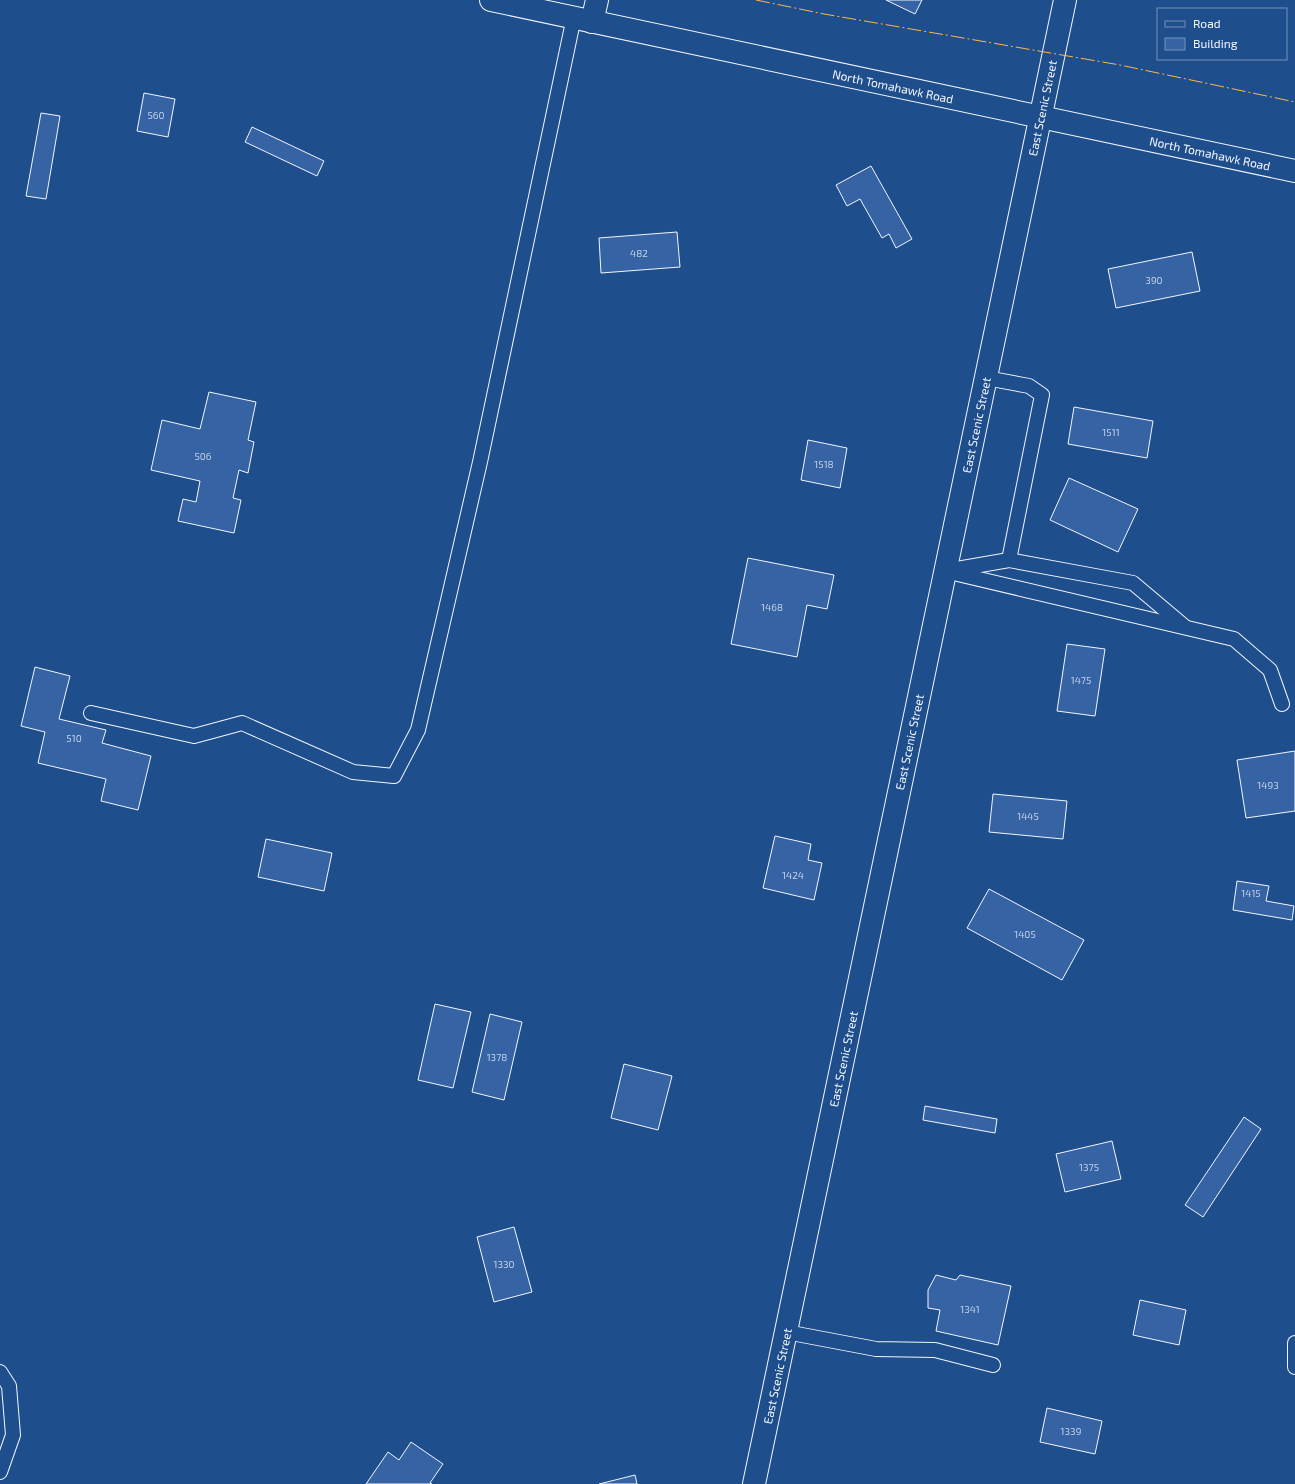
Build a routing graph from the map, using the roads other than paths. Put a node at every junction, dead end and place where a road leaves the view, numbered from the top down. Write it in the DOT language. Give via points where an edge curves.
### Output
graph roads {
  1 [pos="492,0"];
  2 [pos="597,0"];
  3 [pos="1065,0"];
  4 [pos="583,19"];
  5 [pos="1040,118"];
  6 [pos="1295,171"];
  7 [pos="986,378"];
  8 [pos="1009,560"];
  9 [pos="945,571"];
  10 [pos="1185,627"];
  11 [pos="1282,704"];
  12 [pos="91,713"];
  13 [pos="786,1332"];
  14 [pos="1295,1343"];
  15 [pos="994,1365"];
  16 [pos="1295,1367"];
  17 [pos="0,1372"];
  18 [pos="0,1472"];
  19 [pos="754,1484"];
  1 -- 4 [label="street, North Tomahawk Road"];
  2 -- 4 [label="street"];
  3 -- 5 [label="street, East Scenic Street"];
  4 -- 5 [label="street, North Tomahawk Road"];
  4 -- 12 [label="lane" via="418,730 394,776 353,772 242,723 194,736"];
  5 -- 6 [label="street, North Tomahawk Road"];
  5 -- 7 [label="street, East Scenic Street"];
  7 -- 8 [label="lane" via="1029,386 1042,396"];
  7 -- 9 [label="street, East Scenic Street"];
  8 -- 9 [label="lane"];
  8 -- 10 [label="lane" via="1133,583"];
  9 -- 10 [label="lane"];
  9 -- 13 [label="street, East Scenic Street"];
  10 -- 11 [label="lane" via="1234,639 1270,670"];
  13 -- 15 [label="lane" via="876,1349 935,1350"];
  13 -- 19 [label="street, East Scenic Street"];
  14 -- 16 [label="lane"];
  17 -- 18 [label="lane" via="9,1386 13,1435"];
}
